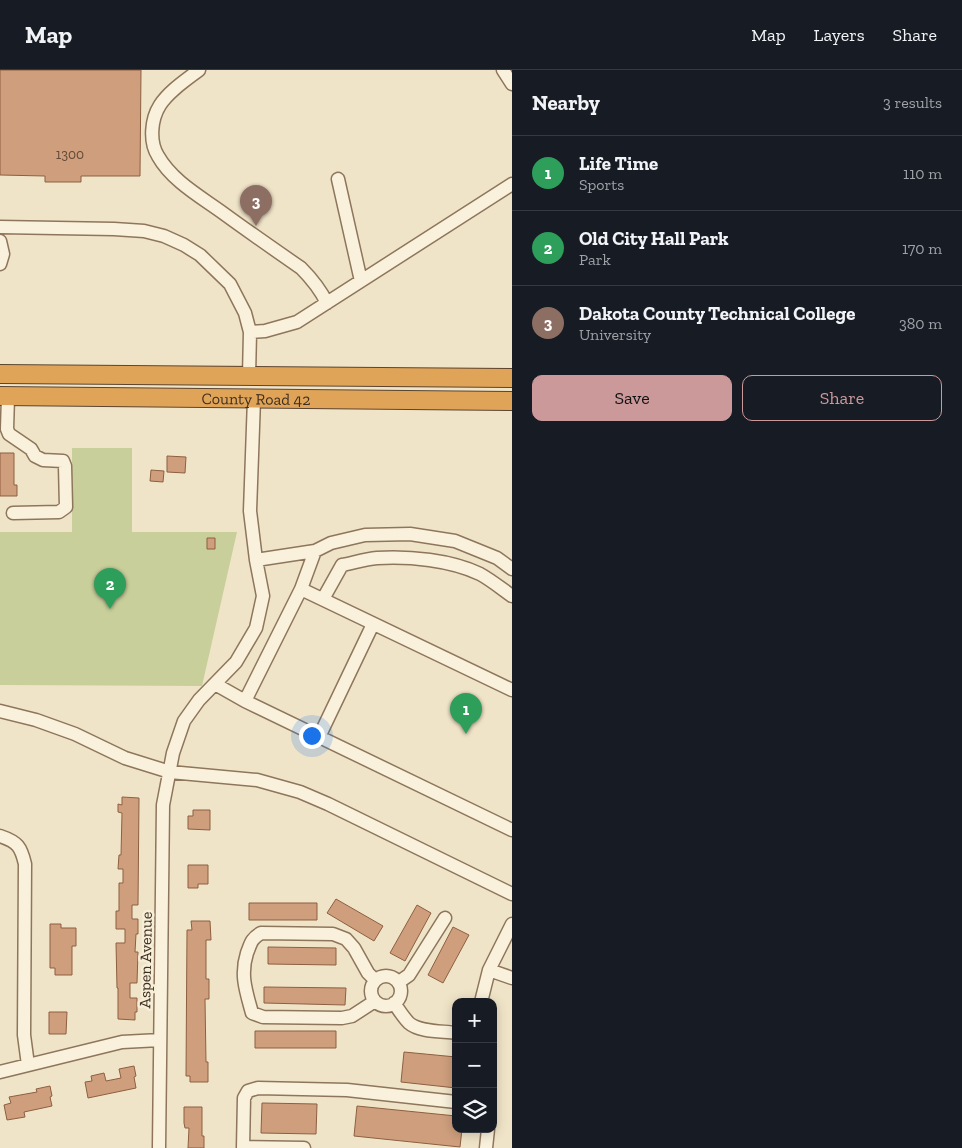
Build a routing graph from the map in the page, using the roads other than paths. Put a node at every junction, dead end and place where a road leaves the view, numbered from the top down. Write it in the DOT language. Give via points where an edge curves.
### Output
graph roads {
  1 [pos="199,70"];
  2 [pos="503,70"];
  3 [pos="512,84"];
  4 [pos="338,179"];
  5 [pos="512,184"];
  6 [pos="0,227"];
  7 [pos="0,241"];
  8 [pos="0,264"];
  9 [pos="361,281"];
  10 [pos="327,303"];
  11 [pos="250,332"];
  12 [pos="0,374"];
  13 [pos="249,376"];
  14 [pos="449,378"];
  15 [pos="512,378"];
  16 [pos="4,396"];
  17 [pos="41,397"];
  18 [pos="254,399"];
  19 [pos="512,401"];
  20 [pos="13,514"];
  21 [pos="315,551"];
  22 [pos="488,555"];
  23 [pos="256,560"];
  24 [pos="512,569"];
  25 [pos="479,574"];
  26 [pos="301,589"];
  27 [pos="512,596"];
  28 [pos="323,599"];
  29 [pos="373,624"];
  30 [pos="215,684"];
  31 [pos="512,690"];
  32 [pos="245,701"];
  33 [pos="0,711"];
  34 [pos="319,737"];
  35 [pos="170,772"];
  36 [pos="512,830"];
  37 [pos="0,836"];
  38 [pos="512,894"];
  39 [pos="445,918"];
  40 [pos="512,924"];
  41 [pos="489,970"];
  42 [pos="512,978"];
  43 [pos="374,980"];
  44 [pos="398,982"];
  45 [pos="481,998"];
  46 [pos="375,1001"];
  47 [pos="394,1003"];
  48 [pos="452,1032"];
  49 [pos="160,1040"];
  50 [pos="28,1065"];
  51 [pos="0,1072"];
  52 [pos="452,1102"];
  53 [pos="488,1133"];
  54 [pos="243,1147"];
  55 [pos="159,1148"];
  56 [pos="304,1148"];
  57 [pos="486,1148"];
  1 -- 10 [label="street" via="160,105 152,133 158,157 188,188 301,268 319,287"];
  2 -- 3 [label="street"];
  4 -- 9 [label="street"];
  5 -- 9 [label="street"];
  6 -- 11 [label="street" via="114,228 164,236 200,255 230,284 245,313"];
  7 -- 8 [label="street" via="3,254"];
  9 -- 10 [label="street"];
  10 -- 11 [label="street" via="297,322"];
  11 -- 13 [label="street"];
  12 -- 13 [label="highway, County Road 42"];
  13 -- 14 [label="highway, County Road 42"];
  13 -- 17 [label="highway" via="246,385 238,386 95,387"];
  14 -- 15 [label="highway, County Road 42"];
  14 -- 18 [label="highway" via="420,385 265,388 256,392"];
  16 -- 17 [label="highway, County Road 42"];
  16 -- 20 [label="street" via="9,434 32,449 35,456 43,460 63,461 65,466 66,507 59,512"];
  17 -- 18 [label="highway, County Road 42"];
  18 -- 19 [label="highway, County Road 42"];
  18 -- 23 [label="street, Aspen Avenue" via="250,511"];
  21 -- 22 [label="street" via="331,543 365,535 410,534 455,541"];
  21 -- 23 [label="street"];
  21 -- 26 [label="street"];
  22 -- 24 [label="street"];
  22 -- 25 [label="street"];
  23 -- 30 [label="street, Aspen Avenue" via="263,596 256,628 236,662"];
  25 -- 27 [label="street"];
  25 -- 28 [label="street" via="436,561 376,558 342,565"];
  26 -- 28 [label="street"];
  26 -- 32 [label="street"];
  28 -- 29 [label="street"];
  29 -- 31 [label="street"];
  29 -- 34 [label="street"];
  30 -- 32 [label="street"];
  30 -- 35 [label="street, Aspen Avenue" via="184,721"];
  32 -- 34 [label="street"];
  33 -- 35 [label="street" via="36,720 75,734 124,758"];
  34 -- 36 [label="street"];
  35 -- 38 [label="street" via="256,780 300,792"];
  35 -- 49 [label="street, Aspen Avenue" via="163,805"];
  37 -- 50 [label="street" via="11,839 22,849 26,864 24,1035"];
  39 -- 44 [label="street" via="409,975"];
  40 -- 41 [label="street"];
  41 -- 42 [label="street"];
  41 -- 45 [label="street"];
  43 -- 44 [label="street" via="387,975"];
  43 -- 46 [label="street" via="370,991"];
  43 -- 46 [label="street" via="346,939 333,934 260,933 252,938 243,975 252,1013 263,1017 342,1018 352,1016"];
  44 -- 47 [label="street" via="401,994"];
  46 -- 47 [label="street" via="384,1006"];
  47 -- 48 [label="street" via="410,1024"];
  49 -- 50 [label="street" via="122,1042"];
  49 -- 55 [label="street, Aspen Avenue"];
  50 -- 51 [label="street"];
  52 -- 54 [label="street" via="346,1090 258,1088 248,1091 244,1098"];
  53 -- 57 [label="street"];
  54 -- 56 [label="street"];
}
